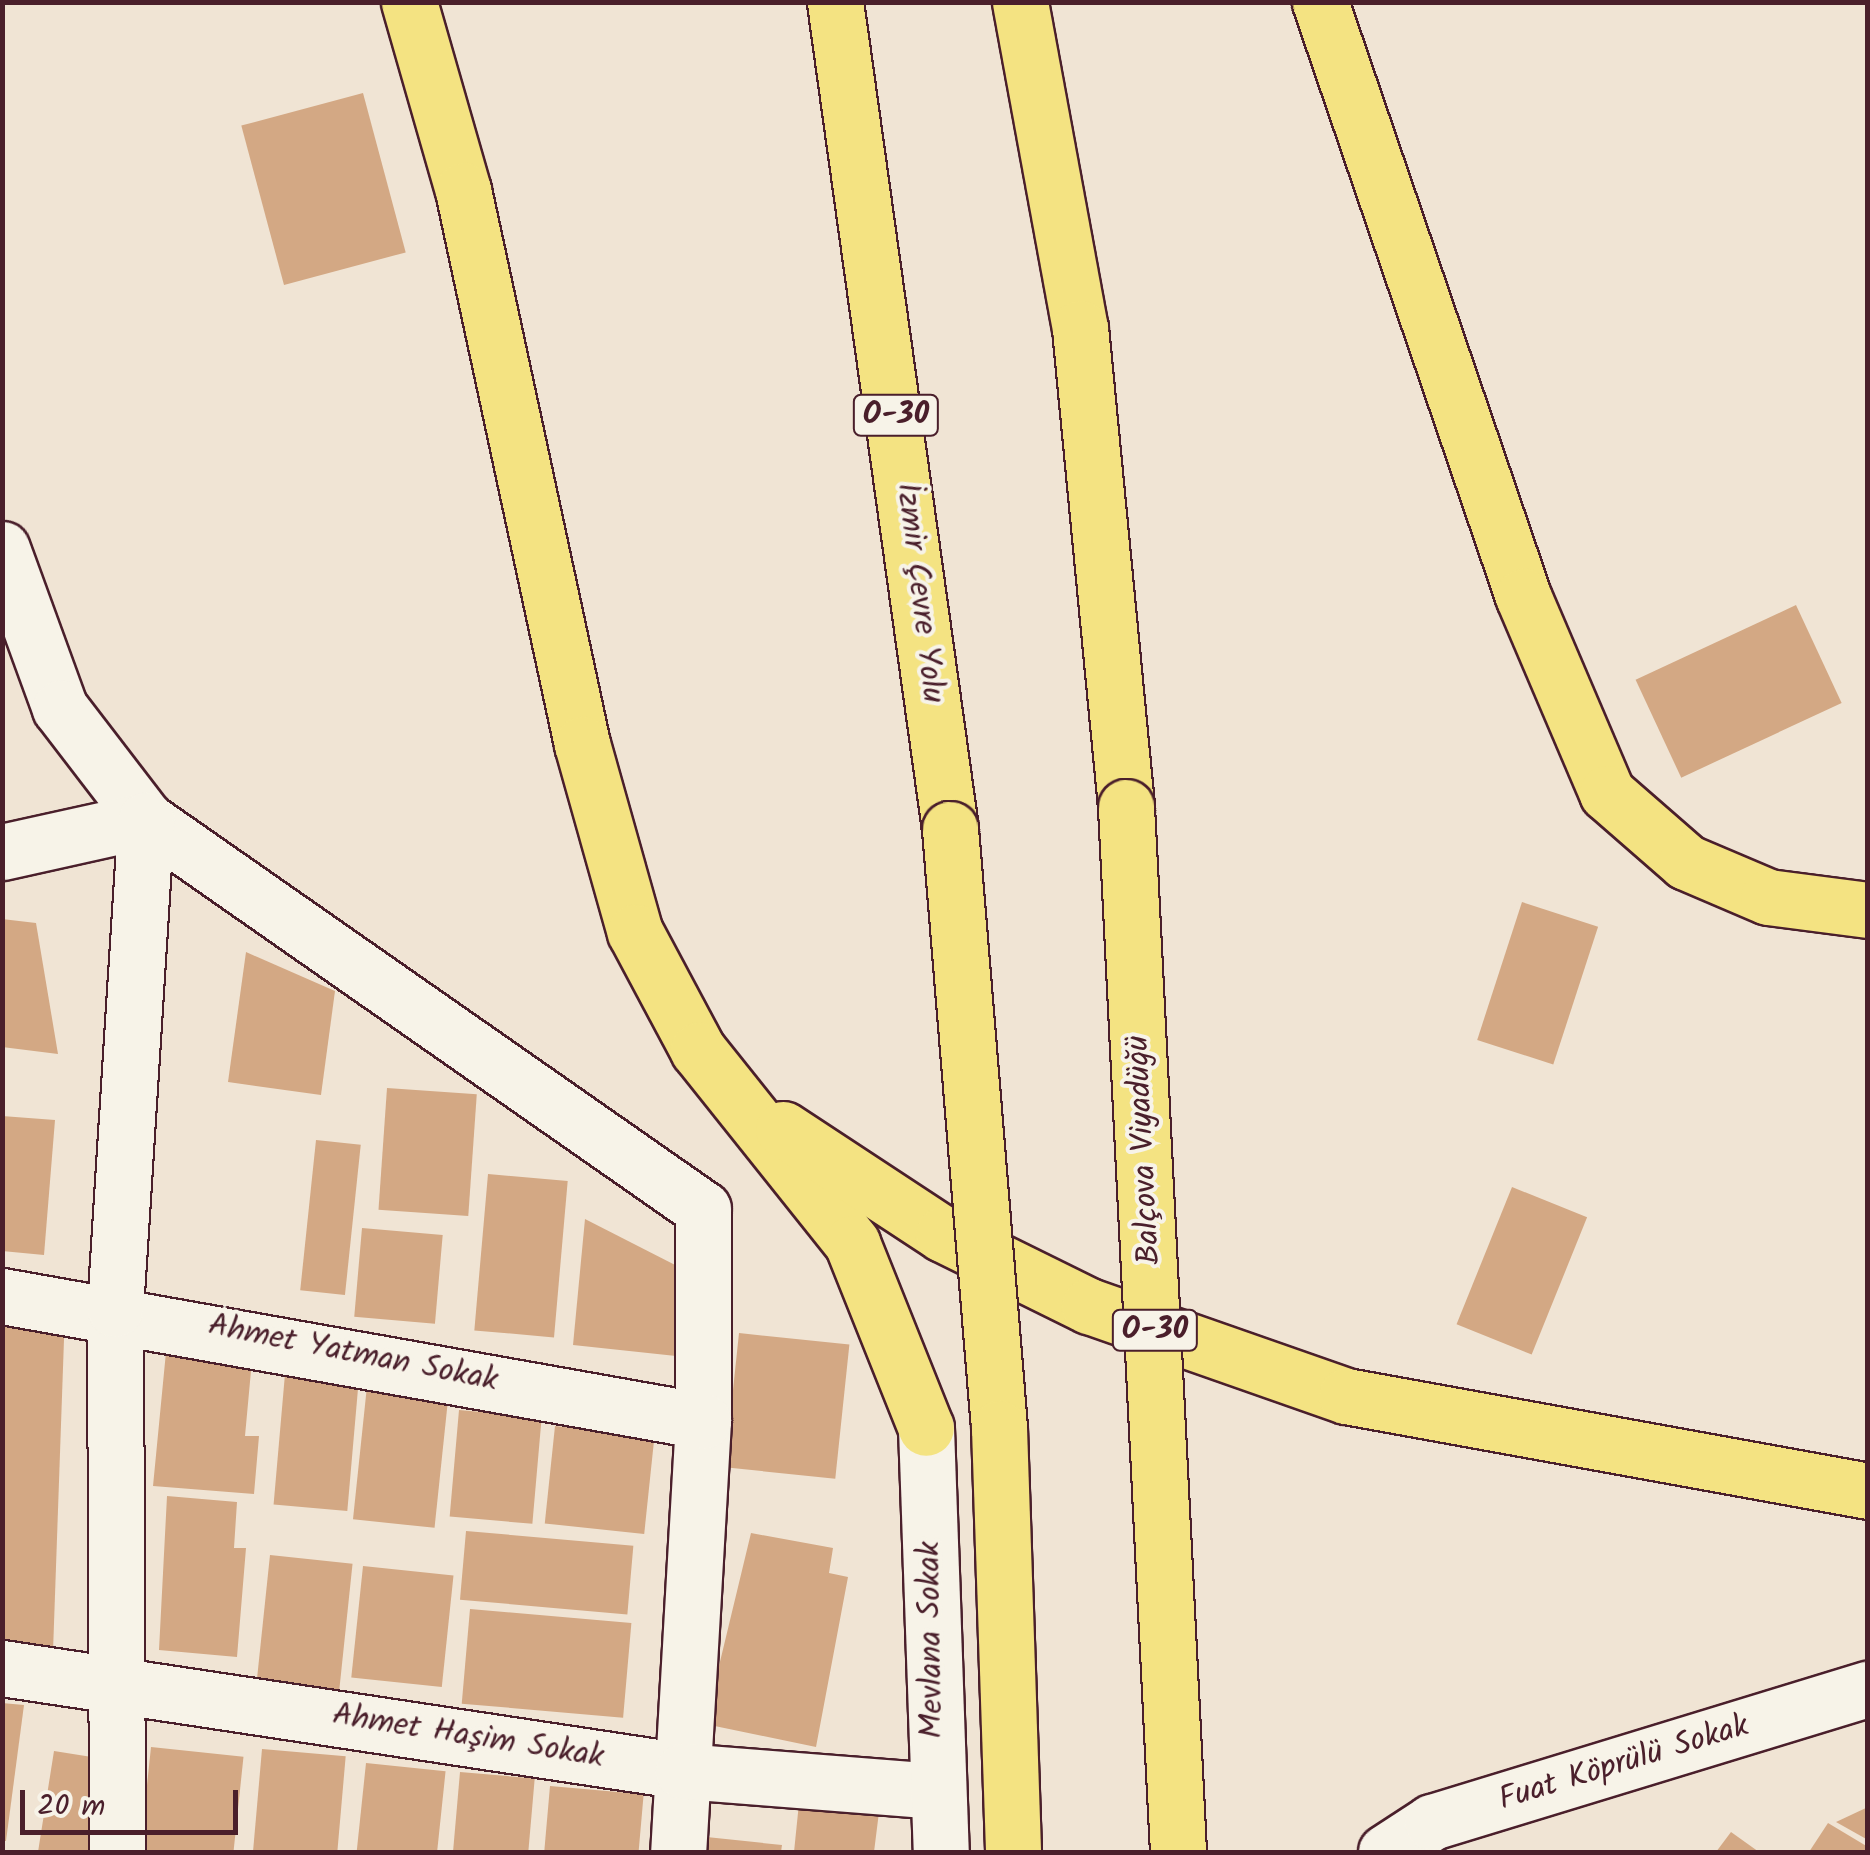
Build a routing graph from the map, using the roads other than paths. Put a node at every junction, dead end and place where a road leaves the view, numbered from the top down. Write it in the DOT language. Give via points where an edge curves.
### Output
graph roads {
  1 [pos="409,2"];
  2 [pos="835,2"];
  3 [pos="1020,2"];
  4 [pos="1320,2"];
  5 [pos="2,550"];
  6 [pos="146,820"];
  7 [pos="2,852"];
  8 [pos="1868,910"];
  9 [pos="747,1105"];
  10 [pos="2,1296"];
  11 [pos="115,1309"];
  12 [pos="703,1421"];
  13 [pos="926,1428"];
  14 [pos="1868,1491"];
  15 [pos="2,1668"];
  16 [pos="117,1683"];
  17 [pos="1868,1689"];
  18 [pos="683,1770"];
  19 [pos="936,1790"];
  20 [pos="117,1852"];
  21 [pos="678,1852"];
  22 [pos="940,1852"];
  23 [pos="1012,1852"];
  24 [pos="1178,1852"];
  25 [pos="1386,1852"];
  1 -- 9 [label="highway" via="463,190 582,744 635,932 698,1050"];
  2 -- 23 [label="highway, İzmir Çevre Yolu / O-30, bridge" via="950,828 999,1428"];
  3 -- 24 [label="highway, Balçova Viyadüğü / O-30, bridge" via="1080,328 1126,808"];
  4 -- 8 [label="highway" via="1522,596 1607,793 1686,862 1768,897"];
  5 -- 6 [label="street" via="60,708"];
  6 -- 7 [label="street"];
  6 -- 11 [label="street"];
  6 -- 12 [label="street" via="703,1209"];
  9 -- 13 [label="highway" via="852,1243"];
  9 -- 14 [label="highway" via="943,1234 1089,1306 1328,1390"];
  10 -- 11 [label="street, Ahmet Yatman Sokak"];
  11 -- 12 [label="street, Ahmet Yatman Sokak"];
  11 -- 16 [label="street"];
  12 -- 18 [label="street"];
  13 -- 19 [label="street, Mevlana Sokak"];
  15 -- 16 [label="street, Ahmet Haşim Sokak"];
  16 -- 18 [label="street, Ahmet Haşim Sokak"];
  16 -- 20 [label="street"];
  17 -- 25 [label="street, Fuat Köprülü Sokak" via="1432,1822"];
  18 -- 19 [label="street, Ahmet Haşim Sokak"];
  18 -- 21 [label="street"];
  19 -- 22 [label="street, Mevlana Sokak"];
}
